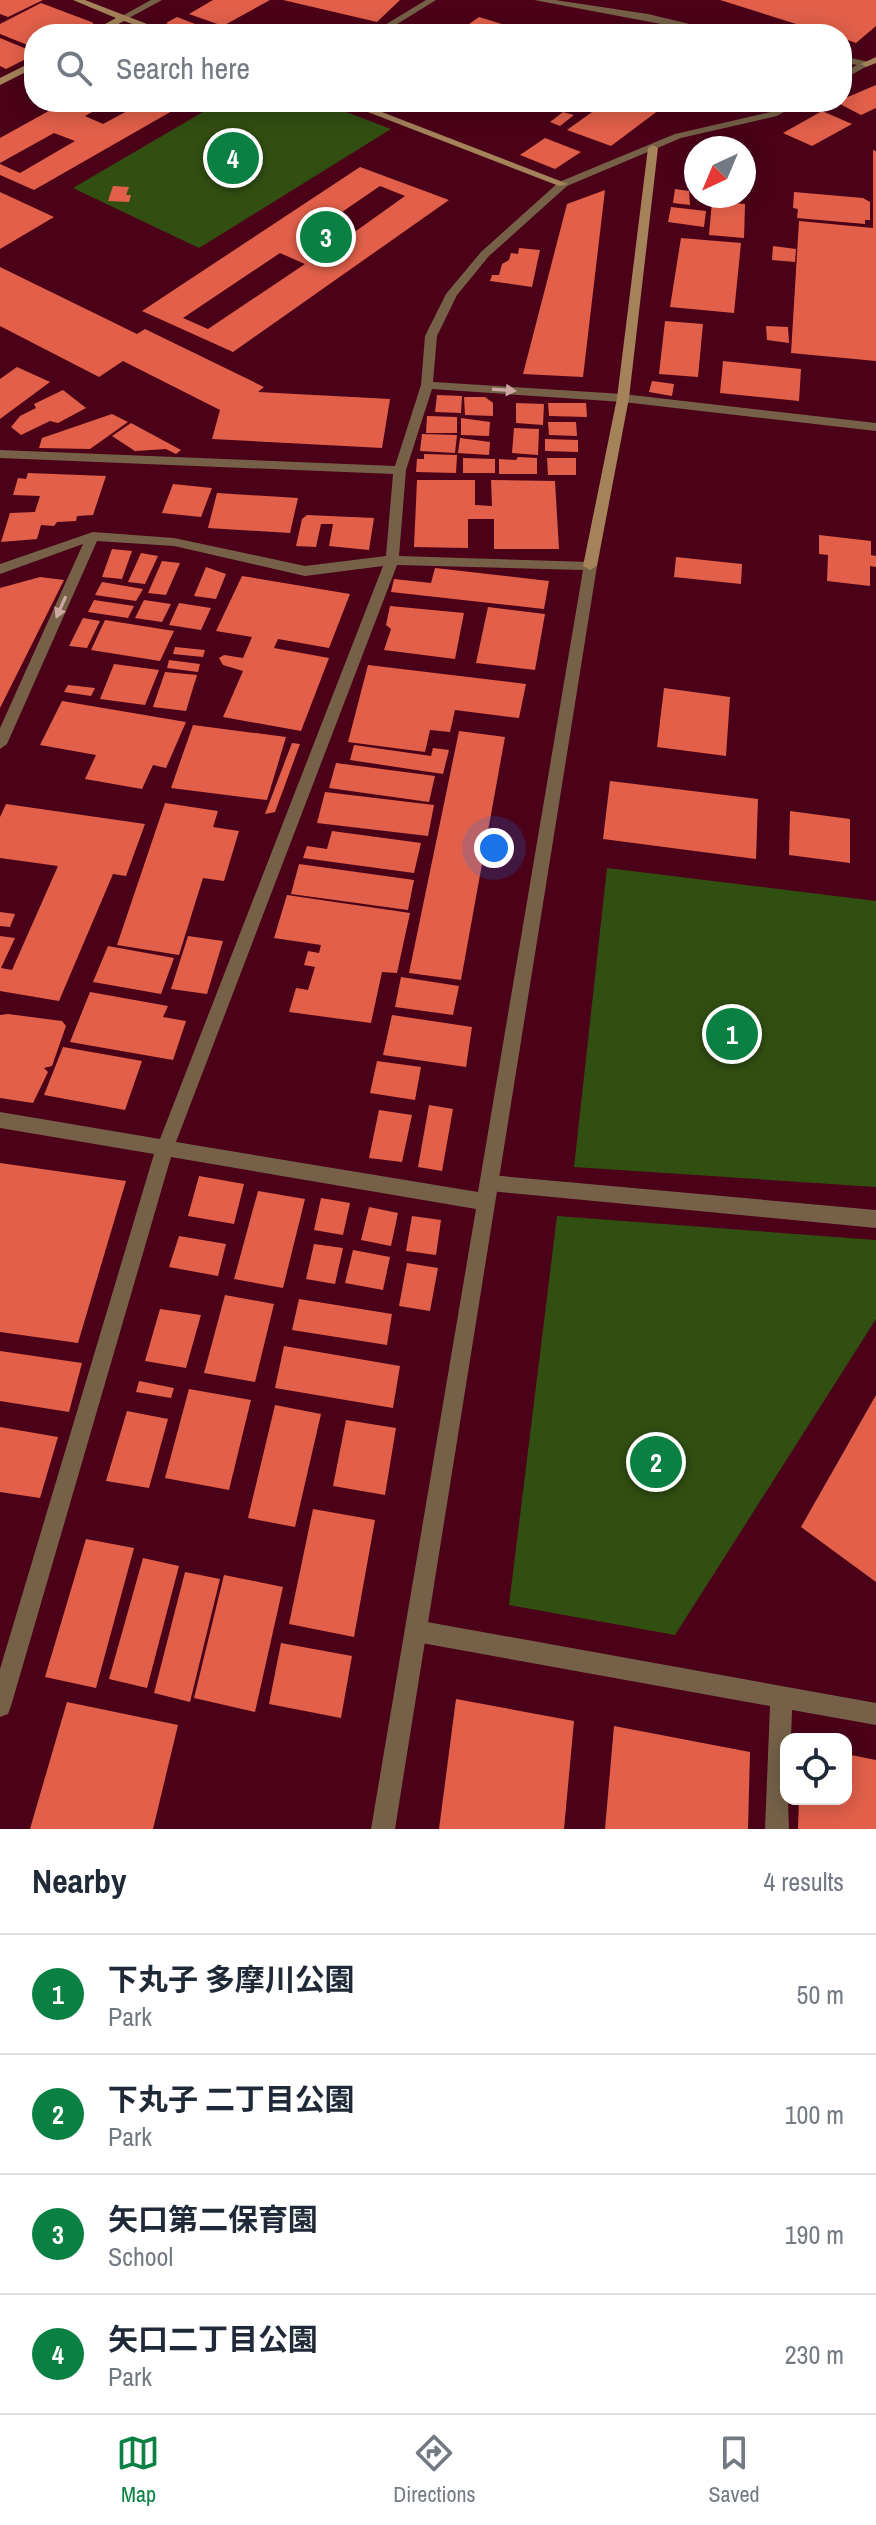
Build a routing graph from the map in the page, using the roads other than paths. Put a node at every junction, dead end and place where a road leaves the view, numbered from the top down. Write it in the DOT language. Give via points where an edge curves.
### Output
graph roads {
  1 [pos="77,0"];
  2 [pos="158,0"];
  3 [pos="432,0"];
  4 [pos="538,0"];
  5 [pos="124,17"];
  6 [pos="111,24"];
  7 [pos="142,24"];
  8 [pos="392,24"];
  9 [pos="680,24"];
  10 [pos="871,62"];
  11 [pos="24,69"];
  12 [pos="852,72"];
  13 [pos="0,82"];
  14 [pos="373,112"];
  15 [pos="778,112"];
  16 [pos="653,148"];
  17 [pos="563,184"];
  18 [pos="427,385"];
  19 [pos="623,398"];
  20 [pos="876,427"];
  21 [pos="0,454"];
  22 [pos="400,470"];
  23 [pos="93,536"];
  24 [pos="392,560"];
  25 [pos="590,566"];
  26 [pos="0,569"];
  27 [pos="0,744"];
  28 [pos="0,1120"];
  29 [pos="165,1148"];
  30 [pos="488,1192"];
  31 [pos="876,1219"];
  32 [pos="416,1631"];
  33 [pos="781,1697"];
  34 [pos="0,1706"];
  35 [pos="876,1714"];
  36 [pos="383,1829"];
  37 [pos="777,1829"];
  1 -- 5 [label="street"];
  2 -- 5 [label="street"];
  3 -- 8 [label="street"];
  4 -- 9 [label="street"];
  5 -- 6 [label="street"];
  5 -- 7 [label="street"];
  10 -- 12 [label="street"];
  11 -- 13 [label="street"];
  14 -- 17 [label="street"];
  15 -- 16 [label="street" via="678,136"];
  16 -- 17 [label="street"];
  16 -- 19 [label="street"];
  17 -- 18 [label="street" via="485,254 452,294 431,336"];
  18 -- 19 [label="street, one-way"];
  18 -- 22 [label="street"];
  19 -- 20 [label="street"];
  19 -- 25 [label="street"];
  21 -- 22 [label="street"];
  22 -- 24 [label="street"];
  23 -- 24 [label="street" via="174,542 305,571"];
  23 -- 26 [label="street"];
  23 -- 27 [label="street, one-way"];
  24 -- 25 [label="street"];
  24 -- 29 [label="street"];
  25 -- 30 [label="street"];
  28 -- 29 [label="street"];
  29 -- 30 [label="street"];
  29 -- 34 [label="street"];
  30 -- 31 [label="street"];
  30 -- 32 [label="street"];
  32 -- 33 [label="street"];
  32 -- 36 [label="street"];
  33 -- 35 [label="street"];
  33 -- 37 [label="street"];
}
